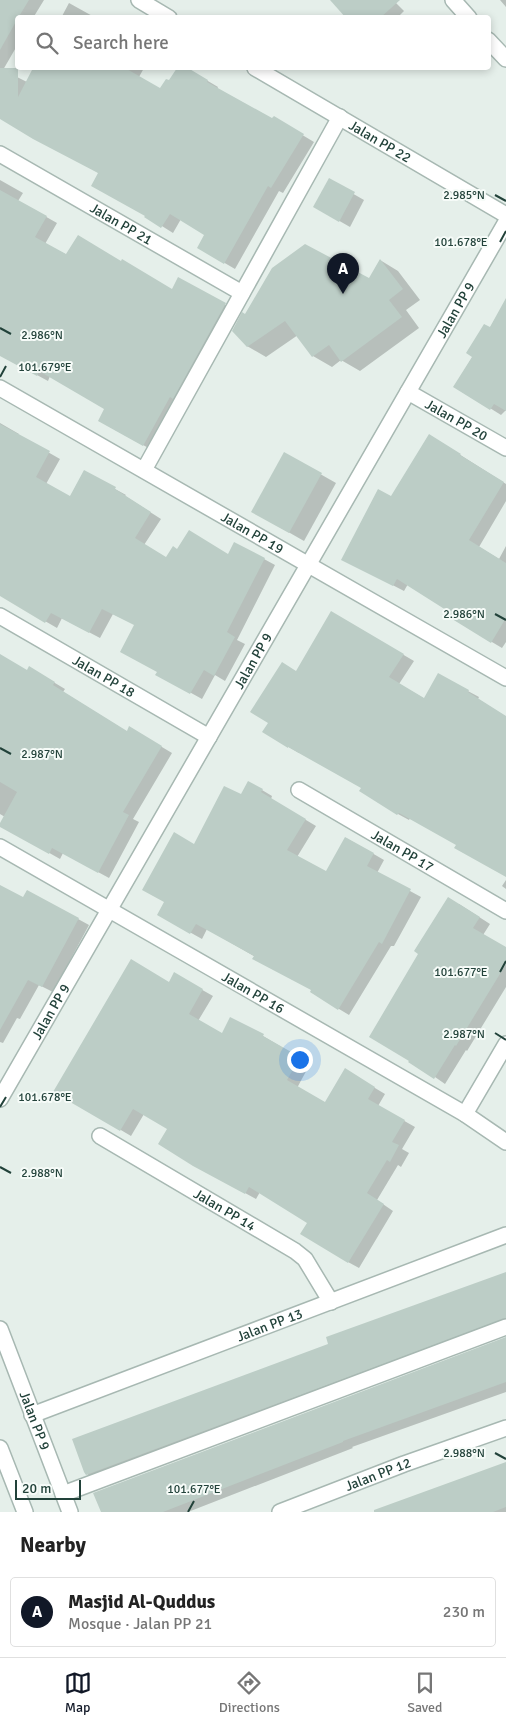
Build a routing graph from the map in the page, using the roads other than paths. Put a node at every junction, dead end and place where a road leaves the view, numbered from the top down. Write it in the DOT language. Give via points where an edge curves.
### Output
graph roads {
  1 [pos="138,0"];
  2 [pos="453,0"];
  3 [pos="164,15"];
  4 [pos="466,15"];
  5 [pos="491,43"];
  6 [pos="506,59"];
  7 [pos="258,70"];
  8 [pos="340,117"];
  9 [pos="0,154"];
  10 [pos="506,215"];
  11 [pos="506,222"];
  12 [pos="242,294"];
  13 [pos="0,388"];
  14 [pos="408,392"];
  15 [pos="506,448"];
  16 [pos="144,470"];
  17 [pos="308,566"];
  18 [pos="0,616"];
  19 [pos="506,678"];
  20 [pos="209,736"];
  21 [pos="299,790"];
  22 [pos="0,847"];
  23 [pos="109,910"];
  24 [pos="506,911"];
  25 [pos="506,1044"];
  26 [pos="4,1083"];
  27 [pos="0,1099"];
  28 [pos="465,1114"];
  29 [pos="100,1136"];
  30 [pos="506,1142"];
  31 [pos="506,1235"];
  32 [pos="331,1302"];
  33 [pos="506,1327"];
  34 [pos="0,1329"];
  35 [pos="32,1415"];
  36 [pos="506,1428"];
  37 [pos="0,1448"];
  38 [pos="63,1494"];
  39 [pos="25,1512"];
  40 [pos="70,1512"];
  41 [pos="280,1512"];
  1 -- 3 [label="street"];
  2 -- 4 [label="street"];
  5 -- 6 [label="street"];
  7 -- 8 [label="street, Jalan PP 22"];
  8 -- 10 [label="street, Jalan PP 22"];
  8 -- 12 [label="street"];
  9 -- 12 [label="street, Jalan PP 21"];
  11 -- 14 [label="street, Jalan PP 9"];
  12 -- 16 [label="street"];
  13 -- 16 [label="street, Jalan PP 19"];
  14 -- 15 [label="street, Jalan PP 20"];
  14 -- 17 [label="street, Jalan PP 9"];
  16 -- 17 [label="street, Jalan PP 19"];
  17 -- 19 [label="street, Jalan PP 19"];
  17 -- 20 [label="street, Jalan PP 9"];
  18 -- 20 [label="street, Jalan PP 18"];
  20 -- 23 [label="street, Jalan PP 9"];
  21 -- 24 [label="street, Jalan PP 17"];
  22 -- 23 [label="street, Jalan PP 16"];
  23 -- 26 [label="street, Jalan PP 9"];
  23 -- 28 [label="street, Jalan PP 16"];
  25 -- 28 [label="street"];
  26 -- 27 [label="street, Jalan PP 9"];
  28 -- 30 [label="street, Jalan PP 16"];
  29 -- 32 [label="street, Jalan PP 14" via="295,1251 305,1259"];
  31 -- 32 [label="street, Jalan PP 13"];
  32 -- 35 [label="street, Jalan PP 13"];
  33 -- 38 [label="street"];
  34 -- 35 [label="street, Jalan PP 9"];
  35 -- 38 [label="street, Jalan PP 9"];
  36 -- 41 [label="street, Jalan PP 12"];
  37 -- 39 [label="street"];
  38 -- 40 [label="street, Jalan PP 9"];
}
